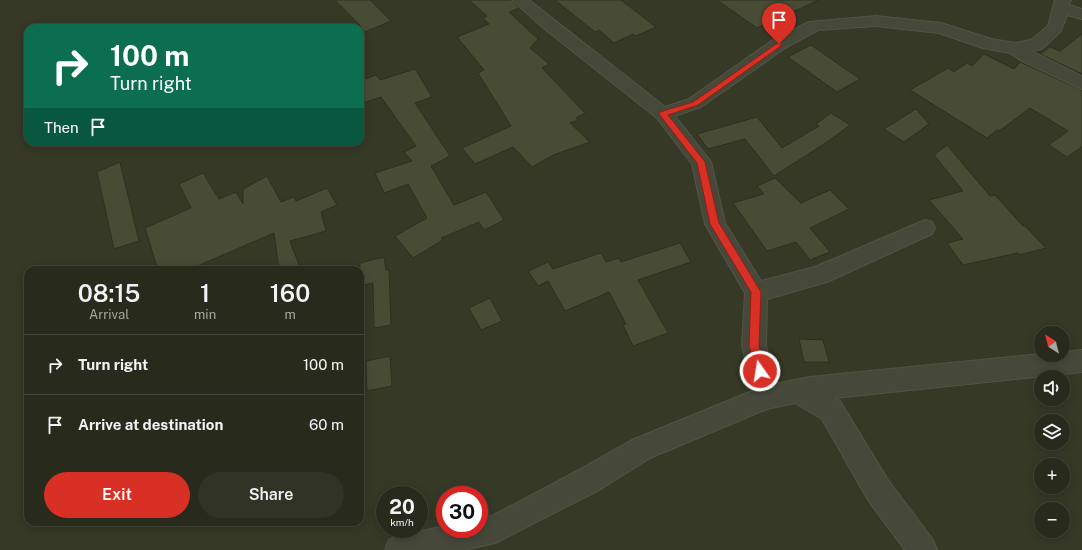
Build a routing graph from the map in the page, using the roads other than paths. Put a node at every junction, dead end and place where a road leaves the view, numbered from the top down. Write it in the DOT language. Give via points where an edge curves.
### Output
graph roads {
  1 [pos="520,0"];
  2 [pos="1061,2"];
  3 [pos="1082,14"];
  4 [pos="1016,48"];
  5 [pos="1082,83"];
  6 [pos="663,114"];
  7 [pos="925,228"];
  8 [pos="756,292"];
  9 [pos="1082,361"];
  10 [pos="797,391"];
  11 [pos="766,397"];
  12 [pos="399,550"];
  13 [pos="923,550"];
  1 -- 6 [label="street"];
  2 -- 3 [label="street"];
  2 -- 4 [label="street" via="1055,28 1036,45"];
  4 -- 5 [label="street" via="1028,57"];
  4 -- 6 [label="street" via="989,44 941,28 876,21 815,25 779,44 696,103"];
  6 -- 8 [label="street" via="701,162 715,224"];
  7 -- 8 [label="street" via="819,275"];
  8 -- 11 [label="street" via="754,345"];
  9 -- 10 [label="street"];
  10 -- 11 [label="street"];
  10 -- 13 [label="street" via="831,410 878,490"];
  11 -- 12 [label="street" via="641,449 589,480 495,529"];
}
